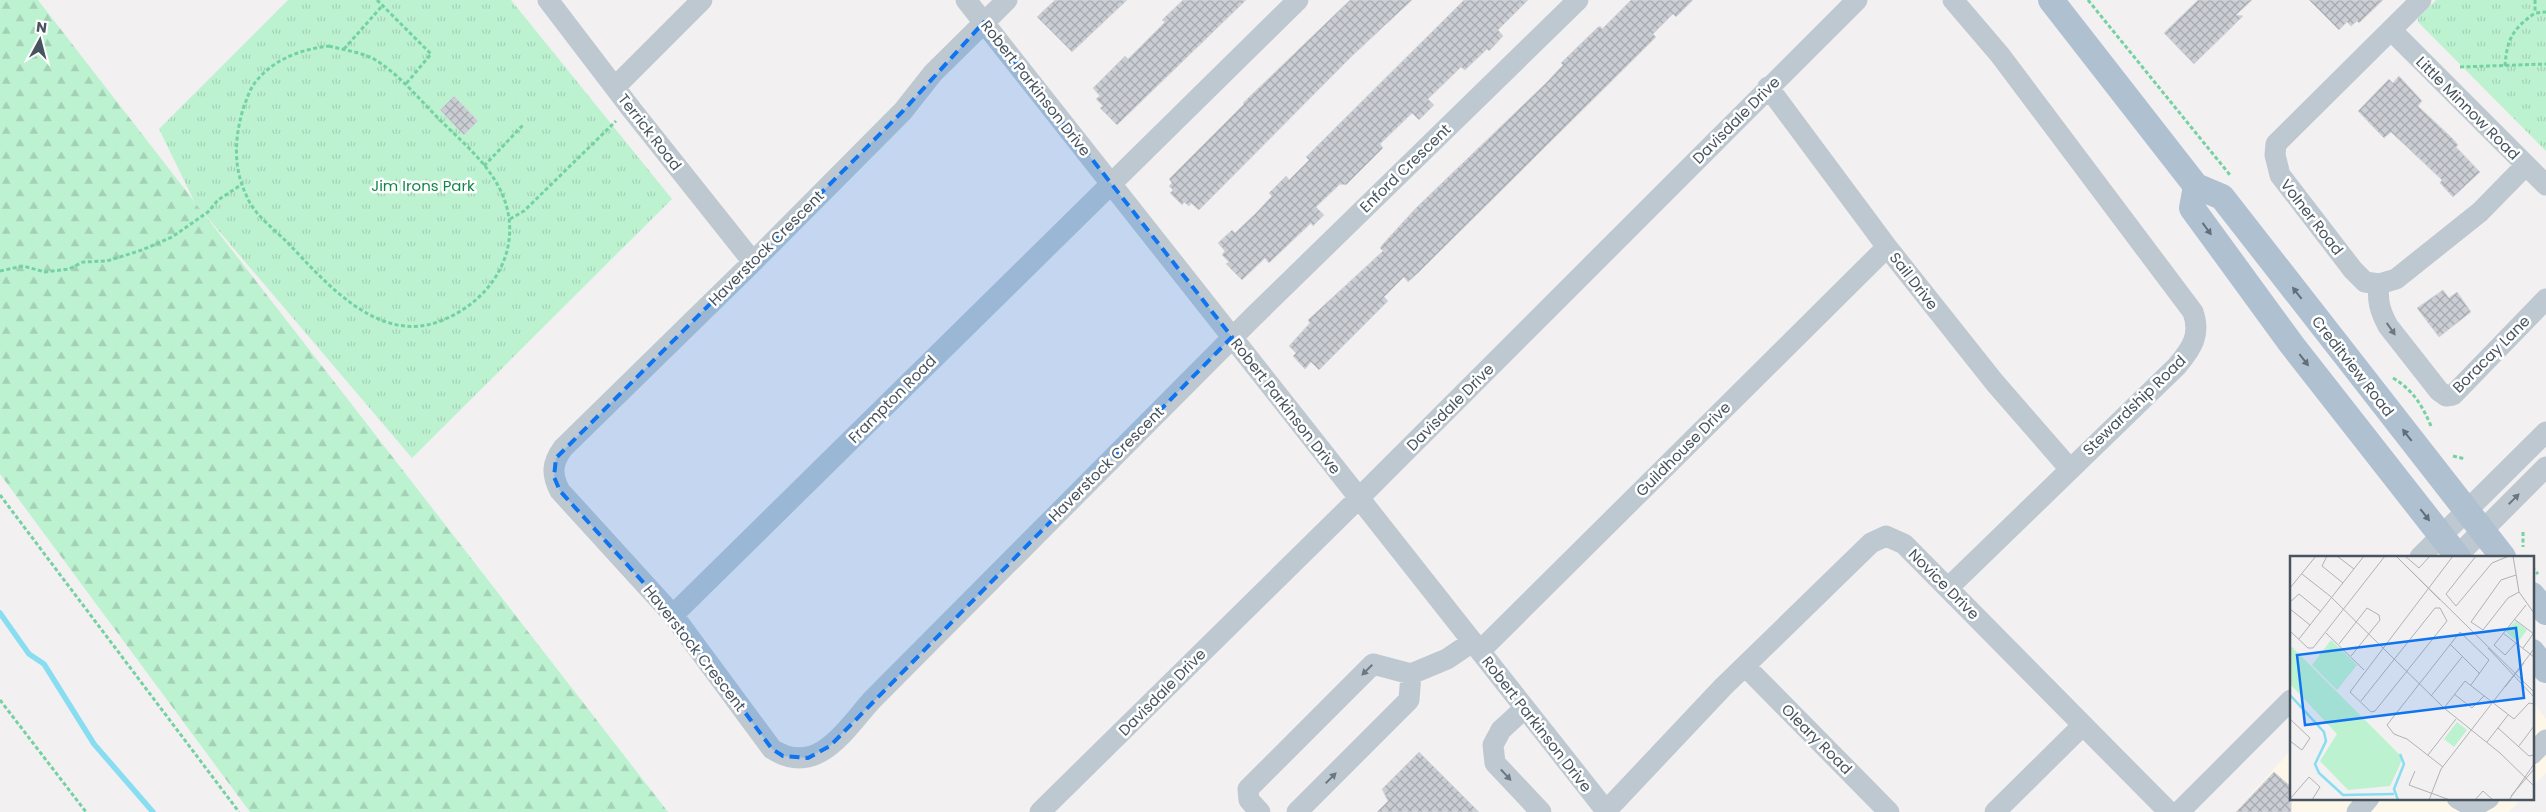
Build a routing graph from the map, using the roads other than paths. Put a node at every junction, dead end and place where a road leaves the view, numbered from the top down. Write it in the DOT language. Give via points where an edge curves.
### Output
graph roads {
  1 [pos="548,0"];
  2 [pos="702,0"];
  3 [pos="966,0"];
  4 [pos="1007,0"];
  5 [pos="1298,0"];
  6 [pos="1578,0"];
  7 [pos="1858,0"];
  8 [pos="1953,0"];
  9 [pos="2051,0"];
  10 [pos="2421,0"];
  11 [pos="984,22"];
  12 [pos="2391,30"];
  13 [pos="615,86"];
  14 [pos="1768,87"];
  15 [pos="2526,165"];
  16 [pos="1111,183"];
  17 [pos="2546,185"];
  18 [pos="2196,186"];
  19 [pos="1887,247"];
  20 [pos="753,262"];
  21 [pos="2380,284"];
  22 [pos="2546,299"];
  23 [pos="1232,337"];
  24 [pos="2546,432"];
  25 [pos="2546,467"];
  26 [pos="2069,468"];
  27 [pos="1359,498"];
  28 [pos="2474,521"];
  29 [pos="2453,551"];
  30 [pos="2426,556"];
  31 [pos="2502,556"];
  32 [pos="1948,588"];
  33 [pos="2534,597"];
  34 [pos="2546,612"];
  35 [pos="673,615"];
  36 [pos="1476,646"];
  37 [pos="2534,655"];
  38 [pos="1745,666"];
  39 [pos="2546,670"];
  40 [pos="1411,674"];
  41 [pos="2290,701"];
  42 [pos="1525,708"];
  43 [pos="2083,725"];
  44 [pos="2546,740"];
  45 [pos="2534,752"];
  46 [pos="2367,800"];
  47 [pos="2461,800"];
  48 [pos="2486,800"];
  49 [pos="1040,812"];
  50 [pos="1260,812"];
  51 [pos="1297,812"];
  52 [pos="1541,812"];
  53 [pos="1607,812"];
  54 [pos="1889,812"];
  55 [pos="1995,812"];
  56 [pos="2169,812"];
  57 [pos="2179,812"];
  58 [pos="2357,812"];
  1 -- 13 [label="street, Terrick Road"];
  2 -- 13 [label="street"];
  3 -- 11 [label="street, Robert Parkinson Drive"];
  4 -- 11 [label="street, Haverstock Crescent"];
  5 -- 16 [label="street"];
  6 -- 23 [label="street, Enford Crescent"];
  7 -- 14 [label="street, Davisdale Drive"];
  8 -- 26 [label="street, Stewardship Road" via="2000,55 2193,312 2197,323 2197,336 2177,366"];
  9 -- 18 [label="main road, Creditview Road"];
  10 -- 12 [label="street, Volner Road"];
  11 -- 16 [label="street, Robert Parkinson Drive"];
  11 -- 20 [label="street, Haverstock Crescent" via="933,73 903,111"];
  12 -- 15 [label="street, Little Minnow Road"];
  12 -- 21 [label="street, Volner Road" via="2282,136 2276,144 2275,155 2280,175 2353,270 2365,282"];
  13 -- 20 [label="street, Terrick Road"];
  14 -- 19 [label="street, Sail Drive"];
  14 -- 27 [label="street, Davisdale Drive"];
  15 -- 17 [label="street, Little Minnow Road"];
  15 -- 21 [label="street" via="2447,241 2396,279"];
  16 -- 23 [label="street, Robert Parkinson Drive"];
  16 -- 35 [label="street, Frampton Road"];
  28 -- 18 [label="main road, Creditview Road, one-way" via="2222,197"];
  18 -- 29 [label="main road, one-way" via="2192,208 2292,345"];
  19 -- 26 [label="street, Sail Drive" via="1995,384"];
  19 -- 36 [label="street, Guildhouse Drive"];
  20 -- 35 [label="street, Haverstock Crescent" via="562,448 553,468 560,491"];
  21 -- 22 [label="street, Boracay Lane, one-way" via="2378,299 2388,326 2446,396 2453,395"];
  23 -- 27 [label="street, Robert Parkinson Drive"];
  23 -- 35 [label="street, Haverstock Crescent" via="820,754 795,759 772,749"];
  24 -- 28 [label="street"];
  28 -- 25 [label="street, one-way"];
  26 -- 32 [label="street, Stewardship Road"];
  27 -- 36 [label="street, Robert Parkinson Drive"];
  27 -- 49 [label="street, Davisdale Drive"];
  28 -- 29 [label="street"];
  28 -- 31 [label="main road, Creditview Road"];
  29 -- 30 [label="street"];
  32 -- 38 [label="street, Novice Drive" via="1904,544 1886,536 1870,542"];
  32 -- 43 [label="street, Novice Drive"];
  33 -- 34 [label="main road"];
  36 -- 40 [label="street, Guildhouse Drive"];
  36 -- 42 [label="street, Robert Parkinson Drive"];
  37 -- 39 [label="main road"];
  38 -- 53 [label="street, Novice Drive"];
  38 -- 54 [label="street, Oleary Road"];
  40 -- 50 [label="street, one-way" via="1373,664 1248,789 1249,800"];
  51 -- 40 [label="street, one-way" via="1409,700"];
  41 -- 57 [label="street"];
  42 -- 52 [label="street, one-way" via="1501,730 1493,745 1495,763"];
  42 -- 53 [label="street, Robert Parkinson Drive"];
  43 -- 55 [label="street"];
  43 -- 56 [label="street, Novice Drive"];
  44 -- 45 [label="street"];
  46 -- 58 [label="street"];
  47 -- 48 [label="street" via="2473,806"];
}
